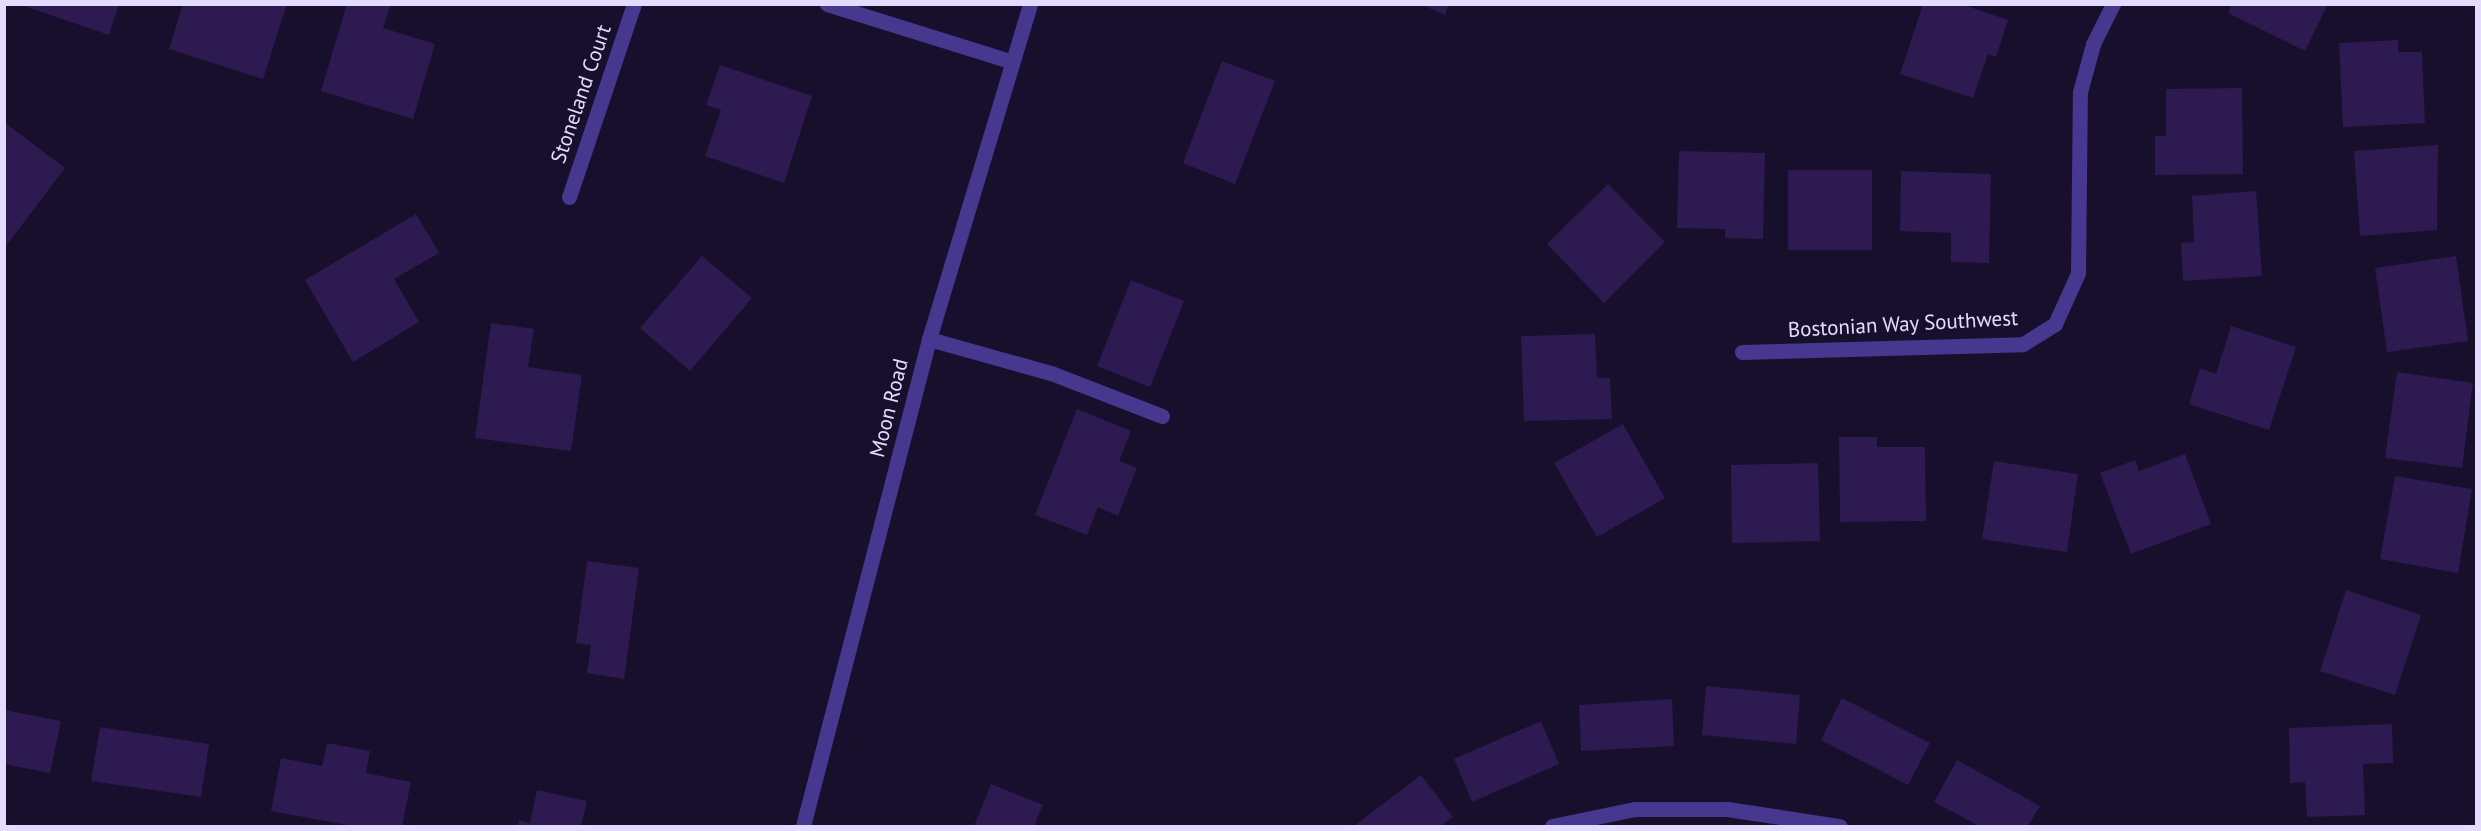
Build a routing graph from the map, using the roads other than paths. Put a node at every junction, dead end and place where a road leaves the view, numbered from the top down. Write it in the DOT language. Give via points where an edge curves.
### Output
graph roads {
  1 [pos="634,4"];
  2 [pos="827,4"];
  3 [pos="1030,4"];
  4 [pos="2113,4"];
  5 [pos="1010,61"];
  6 [pos="569,197"];
  7 [pos="929,339"];
  8 [pos="1742,352"];
  9 [pos="1162,416"];
  10 [pos="803,826"];
  11 [pos="1552,826"];
  12 [pos="1840,826"];
  1 -- 6 [label="street, Stoneland Court"];
  2 -- 5 [label="street"];
  3 -- 5 [label="street, Moon Road"];
  4 -- 8 [label="street, Bostonian Way Southwest" via="2093,44 2080,92 2078,273 2055,324 2023,344"];
  5 -- 7 [label="street, Moon Road"];
  7 -- 9 [label="street" via="1051,373"];
  7 -- 10 [label="street, Moon Road"];
  11 -- 12 [label="street" via="1635,809 1727,809"];
}
